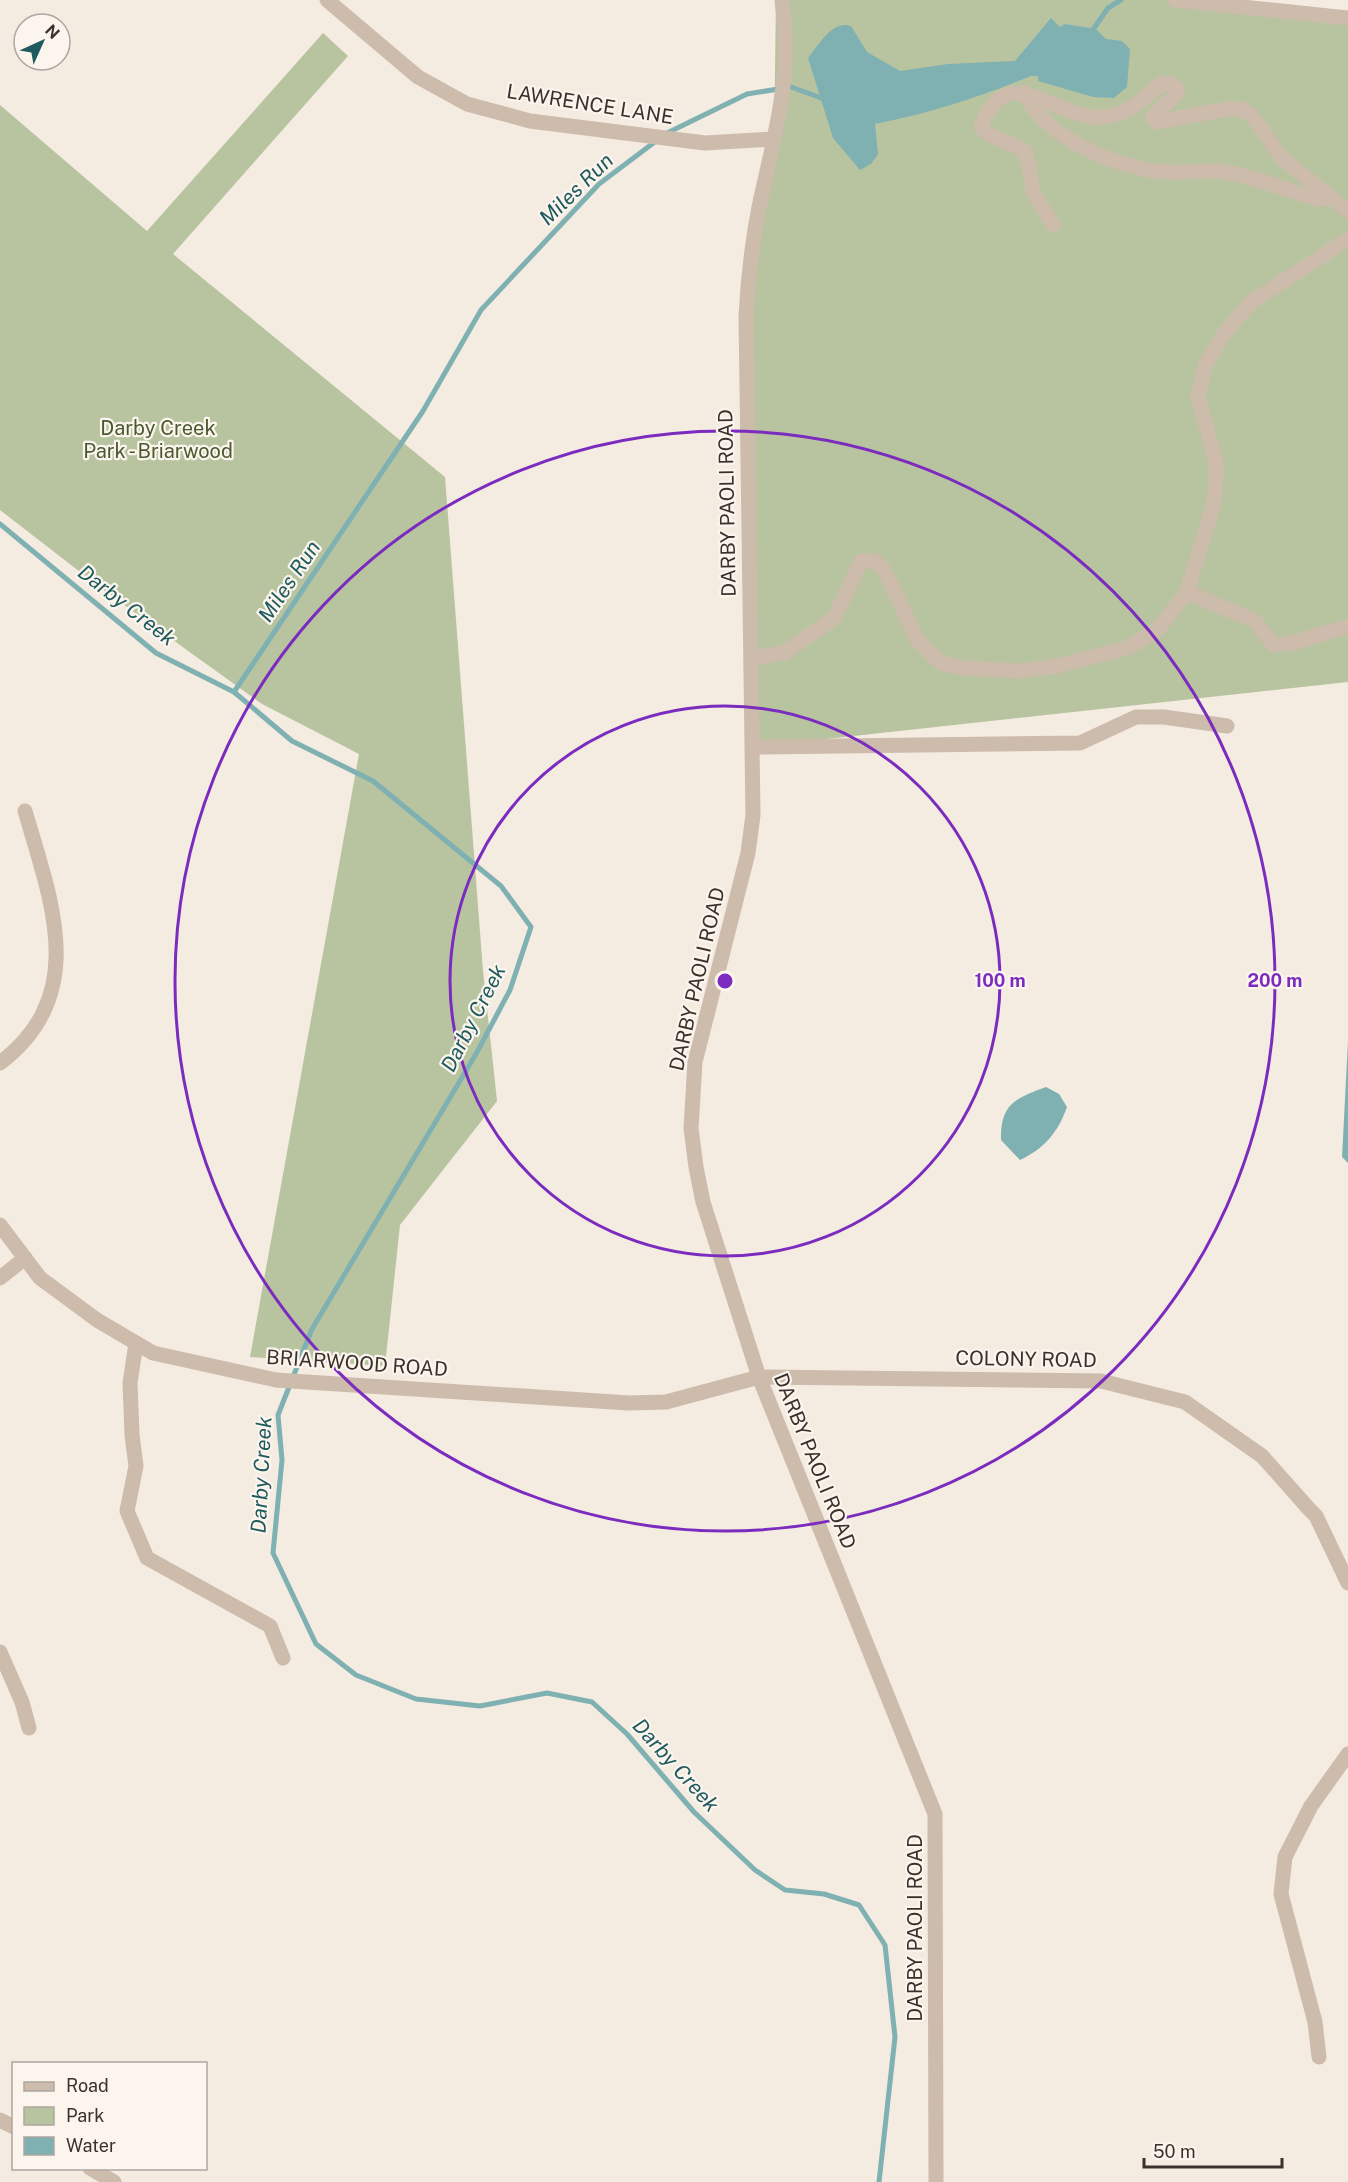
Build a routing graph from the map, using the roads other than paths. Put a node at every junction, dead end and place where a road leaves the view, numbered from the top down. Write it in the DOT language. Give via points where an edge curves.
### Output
graph roads {
  1 [pos="327,0"];
  2 [pos="782,0"];
  3 [pos="1175,0"];
  4 [pos="1348,18"];
  5 [pos="1024,92"];
  6 [pos="774,139"];
  7 [pos="1331,198"];
  8 [pos="1348,211"];
  9 [pos="1053,225"];
  10 [pos="1348,239"];
  11 [pos="1187,592"];
  12 [pos="1348,626"];
  13 [pos="752,658"];
  14 [pos="1227,726"];
  15 [pos="754,747"];
  16 [pos="25,811"];
  17 [pos="0,1063"];
  18 [pos="0,1224"];
  19 [pos="25,1258"];
  20 [pos="0,1278"];
  21 [pos="136,1343"];
  22 [pos="759,1377"];
  23 [pos="1348,1583"];
  24 [pos="0,1652"];
  25 [pos="283,1658"];
  26 [pos="29,1728"];
  27 [pos="1348,1754"];
  28 [pos="1319,2056"];
  29 [pos="92,2170"];
  30 [pos="114,2182"];
  31 [pos="936,2182"];
  1 -- 6 [label="street, LAWRENCE LANE" via="417,77 468,104 530,121 705,143"];
  2 -- 6 [label="street, DARBY PAOLI ROAD" via="787,52 783,100"];
  3 -- 4 [label="street"];
  5 -- 7 [label="street" via="1029,103 1064,134 1082,148 1110,159 1169,172 1227,173 1317,199"];
  5 -- 7 [label="street" via="1062,109 1101,118 1126,112 1162,83 1172,84 1178,89 1176,96 1155,112 1152,118 1156,122 1242,109 1252,116 1282,158"];
  5 -- 9 [label="street" via="1005,96 988,108 981,127 1024,150 1033,192"];
  6 -- 13 [label="street, DARBY PAOLI ROAD" via="749,268 746,316"];
  7 -- 8 [label="street"];
  10 -- 11 [label="street" via="1250,303 1223,334 1205,366 1198,397 1216,462 1215,499"];
  11 -- 12 [label="street" via="1255,621 1274,645"];
  11 -- 13 [label="street" via="1157,630 1127,648 1020,671 963,668 941,663 918,641 884,569 875,561 861,561 834,618 784,653"];
  13 -- 15 [label="street, DARBY PAOLI ROAD"];
  14 -- 15 [label="street" via="1136,717 1080,743"];
  15 -- 22 [label="street, DARBY PAOLI ROAD" via="748,853 695,1062 691,1128 703,1202"];
  16 -- 17 [label="street" via="58,946 54,987 36,1026"];
  18 -- 19 [label="street, BRIARWOOD ROAD"];
  19 -- 20 [label="street"];
  19 -- 21 [label="street, BRIARWOOD ROAD" via="40,1278"];
  21 -- 22 [label="street, BRIARWOOD ROAD" via="153,1353 276,1380 630,1403 666,1402"];
  21 -- 25 [label="street" via="130,1383 136,1466 127,1511 147,1557 270,1626"];
  22 -- 23 [label="street, COLONY ROAD" via="1101,1381 1185,1402 1262,1456 1316,1516"];
  22 -- 31 [label="street, DARBY PAOLI ROAD" via="935,1814"];
  24 -- 26 [label="street"];
  27 -- 28 [label="street" via="1311,1806 1285,1857 1281,1894 1315,2022"];
  29 -- 30 [label="street"];
}
